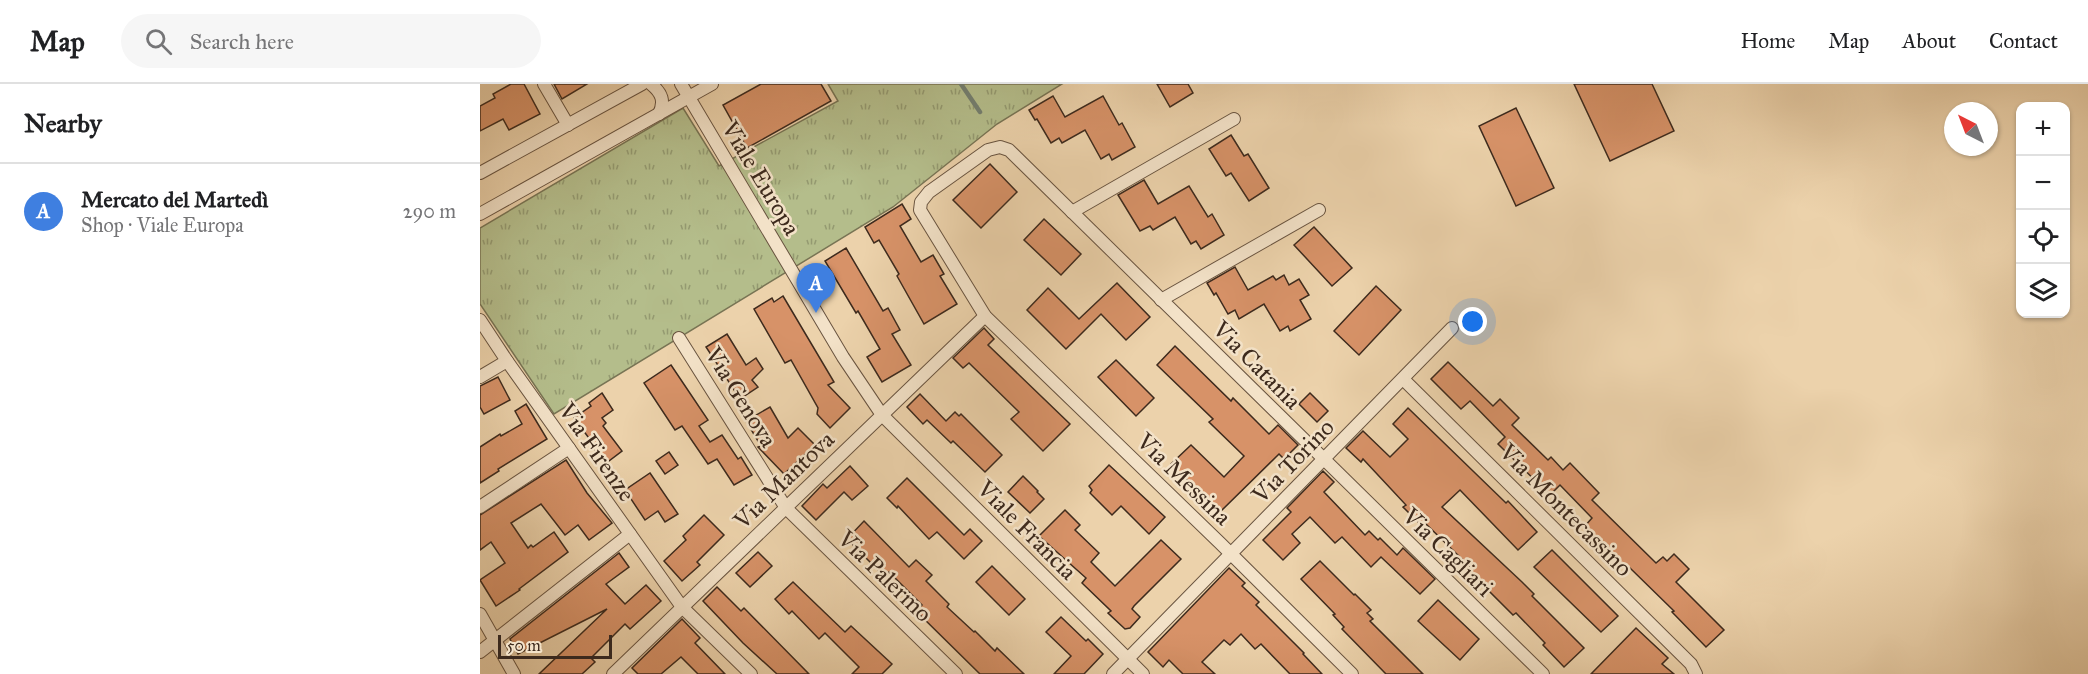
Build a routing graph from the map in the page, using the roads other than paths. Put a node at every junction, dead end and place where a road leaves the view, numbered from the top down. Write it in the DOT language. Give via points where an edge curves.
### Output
graph roads {
  1 [pos="544,84"];
  2 [pos="642,84"];
  3 [pos="651,84"];
  4 [pos="681,84"];
  5 [pos="712,84"];
  6 [pos="688,97"];
  7 [pos="659,114"];
  8 [pos="1234,119"];
  9 [pos="568,125"];
  10 [pos="480,173"];
  11 [pos="1318,210"];
  12 [pos="1072,212"];
  13 [pos="480,214"];
  14 [pos="1161,300"];
  15 [pos="985,316"];
  16 [pos="480,320"];
  17 [pos="1452,328"];
  18 [pos="679,338"];
  19 [pos="507,361"];
  20 [pos="480,377"];
  21 [pos="1403,379"];
  22 [pos="882,415"];
  23 [pos="568,448"];
  24 [pos="1323,460"];
  25 [pos="480,507"];
  26 [pos="786,508"];
  27 [pos="630,534"];
  28 [pos="1231,554"];
  29 [pos="682,607"];
  30 [pos="480,614"];
  31 [pos="495,641"];
  32 [pos="480,652"];
  33 [pos="1128,659"];
  34 [pos="514,674"];
  35 [pos="613,674"];
  36 [pos="751,674"];
  37 [pos="956,674"];
  38 [pos="1113,674"];
  39 [pos="1143,674"];
  40 [pos="1352,674"];
  41 [pos="1543,674"];
  42 [pos="1696,674"];
  1 -- 9 [label="street"];
  2 -- 9 [label="street"];
  3 -- 7 [label="street" via="662,98"];
  4 -- 6 [label="street, Viale Europa"];
  5 -- 6 [label="street"];
  6 -- 7 [label="street"];
  6 -- 22 [label="street, Viale Europa" via="843,357"];
  7 -- 13 [label="street"];
  8 -- 12 [label="street"];
  9 -- 10 [label="street"];
  11 -- 14 [label="street"];
  12 -- 14 [label="street, Via Catania"];
  12 -- 15 [label="street, Via Catania" via="1009,150 1000,147 988,150 923,198 922,215"];
  14 -- 24 [label="street, Via Catania"];
  15 -- 22 [label="street, Via Mantova"];
  15 -- 28 [label="street, Via Messina"];
  16 -- 19 [label="street, Via Firenze"];
  17 -- 21 [label="street, Via Torino"];
  18 -- 26 [label="street, Via Genova"];
  19 -- 20 [label="street"];
  19 -- 23 [label="street, Via Firenze"];
  21 -- 24 [label="street, Via Torino"];
  21 -- 42 [label="street, Via Montecassino" via="1691,664"];
  22 -- 26 [label="street, Via Mantova"];
  22 -- 33 [label="street, Viale Francia"];
  23 -- 25 [label="street"];
  23 -- 27 [label="street, Via Firenze"];
  24 -- 28 [label="street, Via Torino"];
  24 -- 41 [label="street, Via Cagliari"];
  26 -- 29 [label="street, Via Mantova"];
  26 -- 37 [label="street, Via Palermo"];
  27 -- 29 [label="street, Via Firenze"];
  27 -- 31 [label="street"];
  28 -- 33 [label="street, Via Torino"];
  28 -- 40 [label="street, Via Messina"];
  29 -- 35 [label="street, Via Mantova"];
  29 -- 36 [label="street, Via Firenze"];
  30 -- 31 [label="street"];
  31 -- 32 [label="street"];
  31 -- 34 [label="street"];
  33 -- 38 [label="street, Via Torino"];
  33 -- 39 [label="street, Viale Francia"];
}
